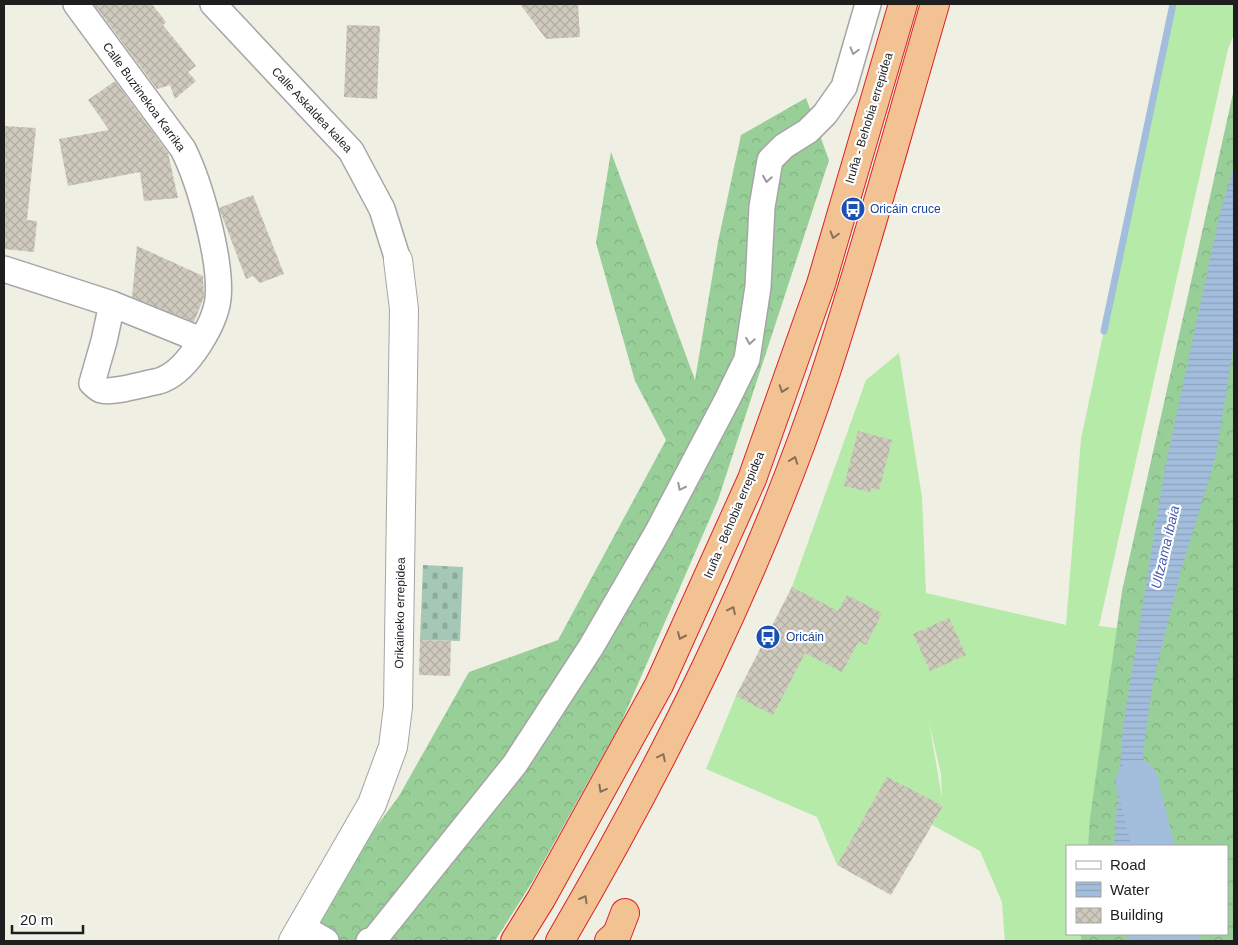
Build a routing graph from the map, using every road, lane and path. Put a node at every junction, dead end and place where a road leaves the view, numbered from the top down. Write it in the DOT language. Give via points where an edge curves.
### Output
graph roads {
  1 [pos="76,4"];
  2 [pos="868,4"];
  3 [pos="903,4"];
  4 [pos="935,4"];
  5 [pos="217,6"];
  6 [pos="398,260"];
  7 [pos="4,270"];
  8 [pos="112,304"];
  9 [pos="201,340"];
  10 [pos="625,913"];
  11 [pos="297,934"];
  12 [pos="326,941"];
  13 [pos="369,941"];
  14 [pos="515,941"];
  15 [pos="560,941"];
  16 [pos="609,941"];
  17 [pos="627,941"];
  1 -- 9 [label="street, Calle Buztinekoa Karrika" via="183,149 193,169 219,276 218,301"];
  2 -- 13 [label="street, one-way" via="844,87 808,131 784,146 770,160 762,207 758,287 747,359 657,533 591,647 514,764 373,941"];
  3 -- 14 [label="highway, Iruña - Behobia errepidea, one-way" via="821,284 752,479 659,685"];
  15 -- 4 [label="highway, one-way" via="649,784 697,687 772,516 825,375"];
  5 -- 6 [label="street, Calle Askaldea kalea" via="351,151 382,209"];
  6 -- 11 [label="street, Orikaineko errepidea" via="404,308 398,707 392,747 372,804"];
  7 -- 8 [label="street"];
  8 -- 9 [label="street"];
  8 -- 9 [label="street, Calle Buztinekoa Karrika" via="92,383 102,390 135,387 165,379 186,362"];
  10 -- 16 [label="highway" via="617,934"];
  10 -- 17 [label="street"];
  11 -- 12 [label="street"];
}
